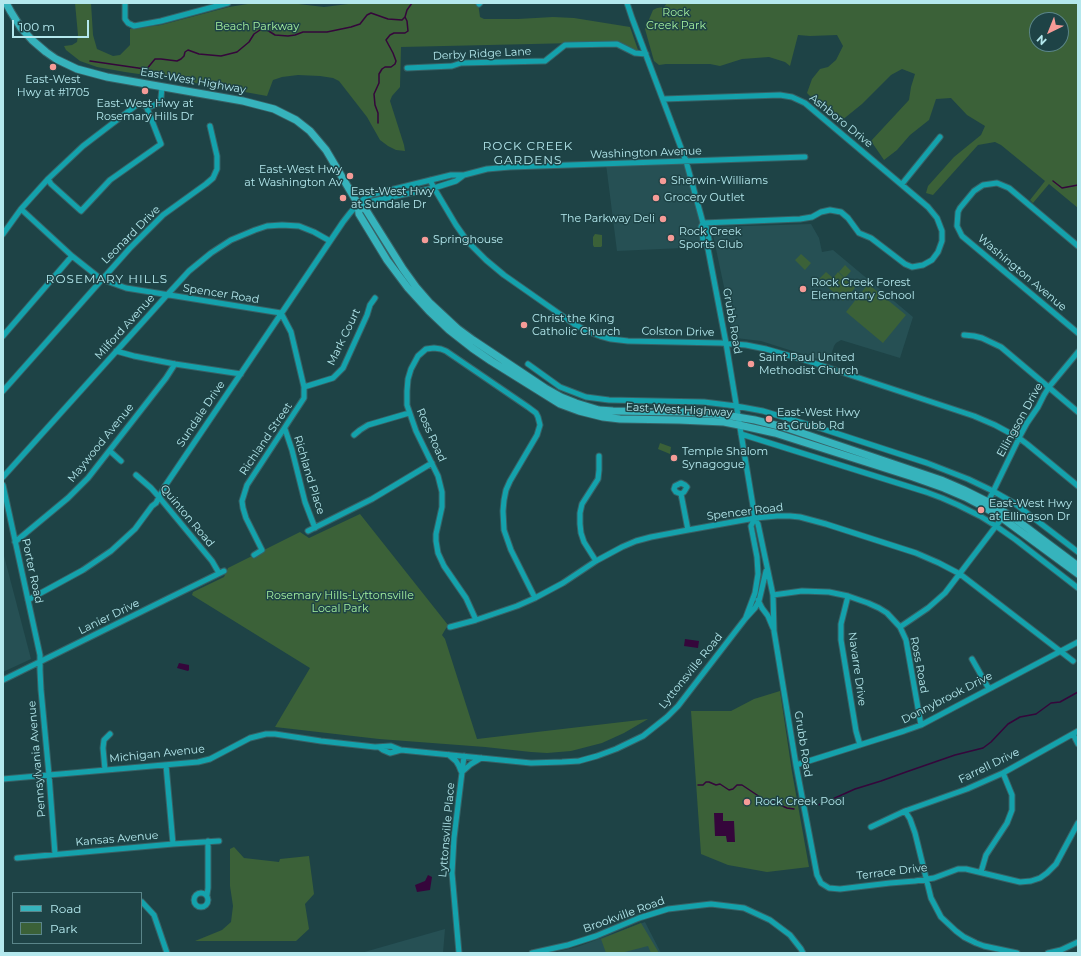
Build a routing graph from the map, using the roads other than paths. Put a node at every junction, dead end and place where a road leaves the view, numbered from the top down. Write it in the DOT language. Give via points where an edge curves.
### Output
graph roads {
  1 [pos="6,3"];
  2 [pos="125,3"];
  3 [pos="203,3"];
  4 [pos="228,3"];
  5 [pos="627,3"];
  6 [pos="206,9"];
  7 [pos="646,54"];
  8 [pos="407,68"];
  9 [pos="162,87"];
  10 [pos="663,99"];
  11 [pos="147,108"];
  12 [pos="210,126"];
  13 [pos="940,137"];
  14 [pos="805,157"];
  15 [pos="686,161"];
  16 [pos="464,175"];
  17 [pos="48,179"];
  18 [pos="430,180"];
  19 [pos="902,184"];
  20 [pos="434,188"];
  21 [pos="358,204"];
  22 [pos="21,209"];
  23 [pos="703,223"];
  24 [pos="3,234"];
  25 [pos="330,241"];
  26 [pos="1078,246"];
  27 [pos="72,256"];
  28 [pos="101,279"];
  29 [pos="167,295"];
  30 [pos="375,298"];
  31 [pos="281,314"];
  32 [pos="1078,333"];
  33 [pos="964,335"];
  34 [pos="3,336"];
  35 [pos="726,343"];
  36 [pos="116,351"];
  37 [pos="1078,352"];
  38 [pos="175,364"];
  39 [pos="528,364"];
  40 [pos="241,374"];
  41 [pos="550,380"];
  42 [pos="304,387"];
  43 [pos="1049,387"];
  44 [pos="545,388"];
  45 [pos="3,391"];
  46 [pos="736,406"];
  47 [pos="409,412"];
  48 [pos="1078,412"];
  49 [pos="738,417"];
  50 [pos="739,425"];
  51 [pos="285,429"];
  52 [pos="741,434"];
  53 [pos="354,435"];
  54 [pos="1019,438"];
  55 [pos="110,451"];
  56 [pos="599,456"];
  57 [pos="122,461"];
  58 [pos="432,463"];
  59 [pos="136,475"];
  60 [pos="3,478"];
  61 [pos="3,485"];
  62 [pos="1078,486"];
  63 [pos="994,491"];
  64 [pos="681,494"];
  65 [pos="159,497"];
  66 [pos="988,502"];
  67 [pos="755,518"];
  68 [pos="1002,518"];
  69 [pos="996,526"];
  70 [pos="315,528"];
  71 [pos="688,530"];
  72 [pos="308,531"];
  73 [pos="15,542"];
  74 [pos="1078,552"];
  75 [pos="254,555"];
  76 [pos="596,561"];
  77 [pos="1078,566"];
  78 [pos="766,568"];
  79 [pos="222,572"];
  80 [pos="960,574"];
  81 [pos="1078,574"];
  82 [pos="1078,588"];
  83 [pos="755,593"];
  84 [pos="773,595"];
  85 [pos="848,596"];
  86 [pos="535,598"];
  87 [pos="28,600"];
  88 [pos="759,601"];
  89 [pos="745,619"];
  90 [pos="476,620"];
  91 [pos="450,627"];
  92 [pos="900,627"];
  93 [pos="774,631"];
  94 [pos="1078,642"];
  95 [pos="1061,651"];
  96 [pos="972,659"];
  97 [pos="1073,661"];
  98 [pos="40,662"];
  99 [pos="3,680"];
  100 [pos="988,689"];
  101 [pos="921,724"];
  102 [pos="1076,732"];
  103 [pos="110,734"];
  104 [pos="1078,744"];
  105 [pos="860,745"];
  106 [pos="448,754"];
  107 [pos="464,756"];
  108 [pos="481,758"];
  109 [pos="166,765"];
  110 [pos="796,765"];
  111 [pos="105,770"];
  112 [pos="462,773"];
  113 [pos="1003,773"];
  114 [pos="49,775"];
  115 [pos="3,779"];
  116 [pos="905,811"];
  117 [pos="1078,823"];
  118 [pos="871,827"];
  119 [pos="219,840"];
  120 [pos="208,841"];
  121 [pos="173,844"];
  122 [pos="55,854"];
  123 [pos="17,858"];
  124 [pos="981,872"];
  125 [pos="925,879"];
  126 [pos="821,883"];
  127 [pos="207,895"];
  128 [pos="142,902"];
  129 [pos="1078,942"];
  130 [pos="167,953"];
  131 [pos="459,953"];
  132 [pos="532,953"];
  133 [pos="803,953"];
  134 [pos="1018,953"];
  135 [pos="1048,953"];
  1 -- 9 [label="main road, East-West Highway" via="25,32 46,52 67,65 84,72"];
  2 -- 6 [label="street" via="125,19 134,26"];
  3 -- 6 [label="street"];
  4 -- 6 [label="street"];
  5 -- 7 [label="street, Grubb Road"];
  7 -- 8 [label="street, Derby Ridge Lane" via="635,54 617,44 565,45 545,61 461,63 452,66"];
  7 -- 10 [label="street, Grubb Road"];
  9 -- 11 [label="street" via="159,103"];
  9 -- 21 [label="main road, East-West Highway" via="243,101 274,109 296,120 310,131 326,150"];
  10 -- 15 [label="street, Grubb Road"];
  10 -- 19 [label="street, Ashboro Drive" via="792,96 805,103"];
  11 -- 17 [label="street" via="138,104 83,146"];
  11 -- 17 [label="street" via="161,144 110,180 80,211"];
  12 -- 28 [label="street, Leonard Drive" via="217,156 217,169 213,178 163,215"];
  13 -- 19 [label="street"];
  14 -- 15 [label="street, Washington Avenue"];
  15 -- 16 [label="street, Washington Avenue" via="510,167"];
  15 -- 23 [label="street, Grubb Road"];
  16 -- 18 [label="street, Washington Avenue"];
  16 -- 20 [label="street, Washington Avenue" via="456,181"];
  17 -- 22 [label="street"];
  18 -- 20 [label="street, Colston Drive"];
  18 -- 21 [label="street, Washington Avenue" via="367,196"];
  19 -- 23 [label="street, Ashboro Drive" via="928,207 937,218 942,231 938,252 932,260 918,267 905,264 880,244 859,232 841,212 830,210 800,219"];
  20 -- 21 [label="street, Washington Avenue"];
  20 -- 35 [label="street, Colston Drive" via="468,242 494,268 587,331 611,339 628,341"];
  21 -- 25 [label="street, Sundale Drive"];
  21 -- 44 [label="main road, East-West Highway" via="366,210 403,269 429,302 473,340"];
  21 -- 50 [label="main road, East-West Highway" via="359,214 387,260 429,311 472,348 560,404 579,412 603,417 709,421"];
  22 -- 24 [label="street"];
  22 -- 27 [label="street, Spencer Road"];
  23 -- 35 [label="street, Grubb Road" via="700,227 707,245"];
  25 -- 29 [label="street, Milford Avenue" via="299,226 267,226 231,240 211,253 189,271"];
  25 -- 31 [label="street, Sundale Drive"];
  26 -- 32 [label="street, Washington Avenue" via="1009,188 997,183 974,191 960,208 957,218 957,226 965,239"];
  27 -- 28 [label="street, Spencer Road"];
  27 -- 34 [label="street"];
  28 -- 29 [label="street, Spencer Road" via="126,288"];
  28 -- 45 [label="street, Leonard Drive"];
  29 -- 31 [label="street, Spencer Road"];
  29 -- 36 [label="street, Milford Avenue"];
  30 -- 42 [label="street, Mark Court" via="343,368 333,378"];
  31 -- 40 [label="street, Sundale Drive"];
  31 -- 42 [label="street, Richland Street" via="291,332"];
  33 -- 43 [label="street" via="982,338 1000,347"];
  35 -- 46 [label="street, Grubb Road"];
  35 -- 54 [label="street, Colston Drive" via="766,348 974,416"];
  36 -- 38 [label="street"];
  36 -- 60 [label="street, Milford Avenue"];
  37 -- 43 [label="street, Ellingson Drive"];
  38 -- 40 [label="street"];
  38 -- 55 [label="street, Maywood Avenue"];
  39 -- 41 [label="street, East-West Highway"];
  40 -- 65 [label="street, Sundale Drive"];
  41 -- 44 [label="street"];
  41 -- 46 [label="street, East-West Highway" via="560,387 586,397 609,400 704,402"];
  42 -- 51 [label="street, Richland Street" via="304,398"];
  43 -- 48 [label="street"];
  43 -- 54 [label="street, Ellingson Drive"];
  44 -- 49 [label="main road, East-West Highway" via="561,398 599,410 699,413"];
  46 -- 49 [label="street, Grubb Road"];
  46 -- 63 [label="street, East-West Highway" via="771,413 927,463"];
  47 -- 53 [label="street" via="368,425"];
  47 -- 58 [label="street, Ross Road"];
  47 -- 86 [label="street, Ross Road" via="406,398 411,369 418,356 430,348 446,351 536,413 540,425 537,435 510,481 503,511 504,530 511,550"];
  49 -- 50 [label="street, Grubb Road"];
  49 -- 66 [label="main road, East-West Highway" via="787,428 838,445 952,485"];
  50 -- 52 [label="street, Grubb Road"];
  50 -- 68 [label="main road, East-West Highway" via="775,433 925,482 966,497"];
  51 -- 70 [label="street, Richland Place" via="305,502"];
  51 -- 75 [label="street, Richland Street" via="247,485 242,501 246,518 262,550"];
  52 -- 67 [label="street, Grubb Road"];
  52 -- 69 [label="street" via="942,498"];
  54 -- 62 [label="street, Colston Drive"];
  54 -- 63 [label="street, Ellingson Drive"];
  55 -- 57 [label="street"];
  55 -- 73 [label="street, Maywood Avenue" via="68,498"];
  56 -- 76 [label="street" via="598,479 582,504 580,513 581,533"];
  58 -- 70 [label="street" via="372,499"];
  58 -- 90 [label="street, Ross Road" via="442,492 442,507 436,534 438,553 466,598"];
  59 -- 65 [label="street, Quinton Road"];
  61 -- 73 [label="street, Porter Road"];
  63 -- 66 [label="street, Ellingson Drive"];
  63 -- 74 [label="street, East-West Highway" via="1014,503"];
  64 -- 71 [label="street"];
  65 -- 79 [label="street, Quinton Road"];
  65 -- 87 [label="street, Sundale Drive" via="135,529 111,551 83,570"];
  66 -- 77 [label="main road, East-West Highway" via="1014,518"];
  67 -- 71 [label="street, Spencer Road"];
  67 -- 78 [label="street, Grubb Road"];
  67 -- 80 [label="street, Spencer Road" via="790,516 826,524 916,553"];
  67 -- 83 [label="street, Grubb Road" via="751,526 757,557"];
  68 -- 69 [label="street"];
  68 -- 81 [label="main road, East-West Highway"];
  69 -- 80 [label="street"];
  69 -- 82 [label="street"];
  70 -- 72 [label="street"];
  71 -- 76 [label="street, Spencer Road" via="636,541"];
  73 -- 87 [label="street, Porter Road"];
  76 -- 86 [label="street, Spencer Road"];
  78 -- 84 [label="street, Grubb Road"];
  78 -- 88 [label="street, Lyttonsville Road"];
  79 -- 98 [label="street, Lanier Drive"];
  80 -- 92 [label="street" via="937,601"];
  80 -- 95 [label="street, Spencer Road"];
  83 -- 88 [label="street, Grubb Road"];
  83 -- 89 [label="street, Lyttonsville Road"];
  84 -- 85 [label="street, Ross Road" via="812,591"];
  84 -- 93 [label="street, Grubb Road"];
  85 -- 92 [label="street, Ross Road" via="879,608"];
  85 -- 105 [label="street, Navarre Drive" via="841,624 841,640"];
  86 -- 90 [label="street, Spencer Road"];
  87 -- 98 [label="street, Porter Road"];
  88 -- 89 [label="street, Lyttonsville Road"];
  88 -- 93 [label="street, Grubb Road"];
  89 -- 108 [label="street, Lyttonsville Road" via="678,706 642,736 616,750 579,761 531,763"];
  90 -- 91 [label="street, Spencer Road"];
  92 -- 101 [label="street, Ross Road" via="906,640"];
  93 -- 110 [label="street, Grubb Road"];
  94 -- 95 [label="street, Donnybrook Drive"];
  95 -- 97 [label="street, Spencer Road"];
  95 -- 100 [label="street, Donnybrook Drive"];
  96 -- 100 [label="street"];
  98 -- 99 [label="street, Lanier Drive"];
  98 -- 114 [label="street, Pennsylvania Avenue"];
  100 -- 101 [label="street, Donnybrook Drive"];
  101 -- 105 [label="street, Donnybrook Drive"];
  102 -- 104 [label="street"];
  102 -- 113 [label="street, Farrell Drive"];
  103 -- 111 [label="street" via="104,740"];
  105 -- 110 [label="street, Donnybrook Drive"];
  106 -- 107 [label="street, Michigan Avenue"];
  106 -- 109 [label="street, Michigan Avenue" via="401,750 390,753 379,747 266,734 250,738 210,759"];
  106 -- 112 [label="street" via="460,766"];
  107 -- 108 [label="street, Lyttonsville Road"];
  107 -- 112 [label="street, Lyttonsville Place"];
  108 -- 112 [label="street"];
  109 -- 111 [label="street, Michigan Avenue"];
  109 -- 121 [label="street"];
  110 -- 126 [label="street, Grubb Road" via="817,876"];
  111 -- 114 [label="street, Michigan Avenue"];
  112 -- 131 [label="street, Lyttonsville Place" via="452,873"];
  113 -- 116 [label="street, Farrell Drive"];
  113 -- 124 [label="street" via="1012,795 1012,810 1007,824 986,854"];
  114 -- 115 [label="street, Michigan Avenue"];
  114 -- 122 [label="street, Pennsylvania Avenue"];
  116 -- 118 [label="street, Farrell Drive"];
  116 -- 125 [label="street" via="915,833"];
  117 -- 124 [label="street, Terrace Drive" via="1056,864 1040,878 1020,882"];
  119 -- 120 [label="street, Kansas Avenue"];
  120 -- 121 [label="street, Kansas Avenue"];
  120 -- 127 [label="street"];
  121 -- 122 [label="street, Kansas Avenue"];
  122 -- 123 [label="street, Kansas Avenue"];
  124 -- 125 [label="street, Terrace Drive" via="958,869"];
  125 -- 126 [label="street, Terrace Drive" via="840,889 829,888"];
  125 -- 134 [label="street" via="939,912 956,931 984,946"];
  128 -- 130 [label="street" via="154,915"];
  129 -- 135 [label="street"];
  132 -- 133 [label="street, Brookville Road" via="596,936 638,918 668,909 710,904 744,908 770,920 790,935"];
}
